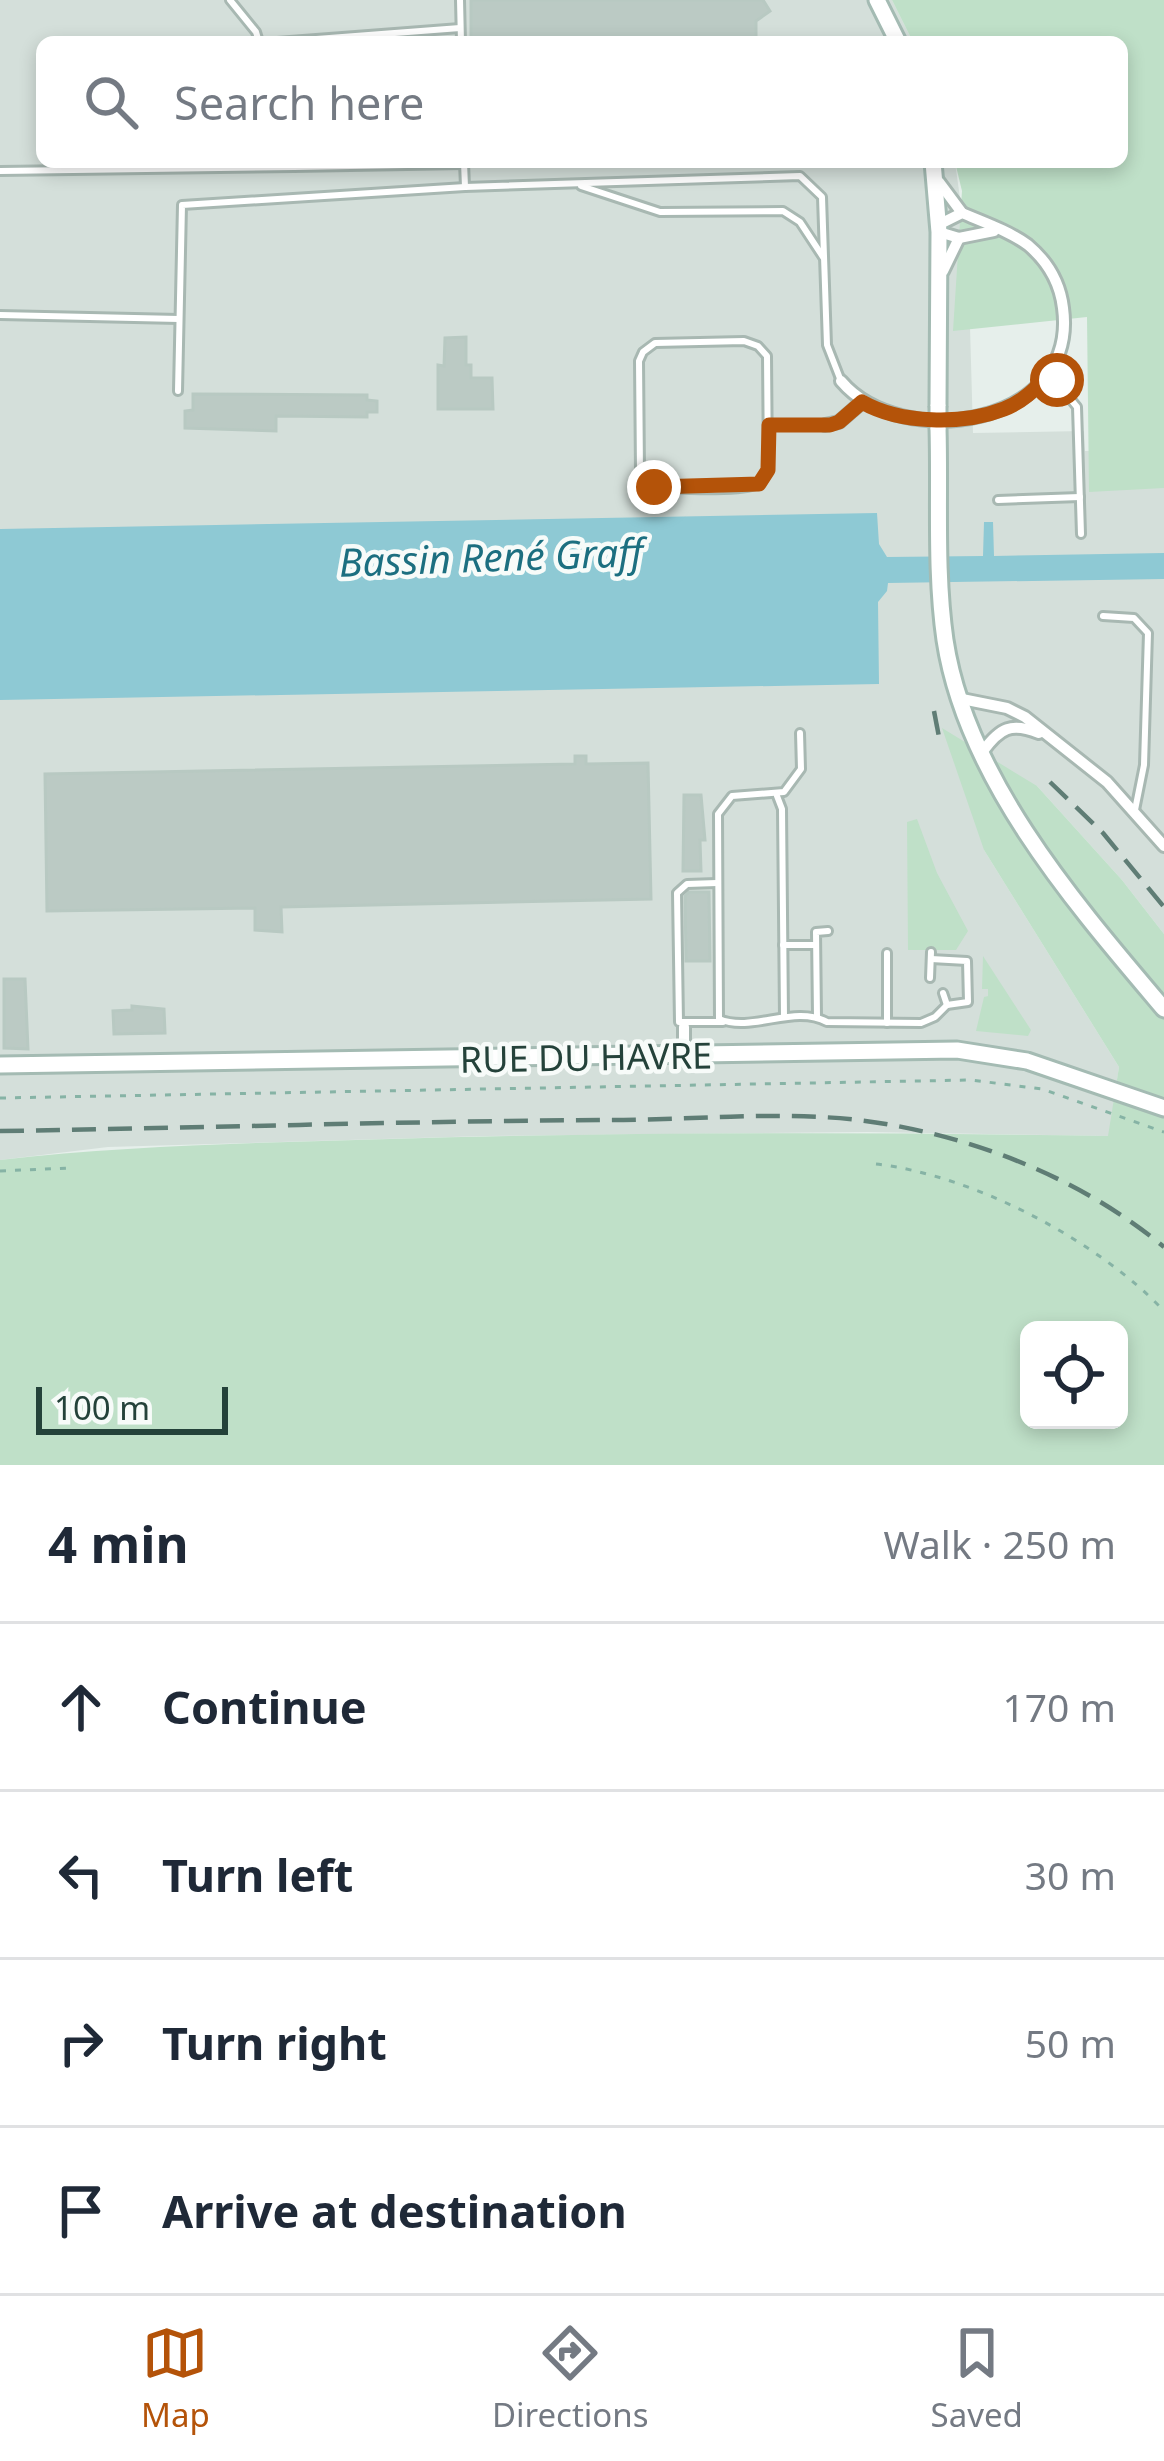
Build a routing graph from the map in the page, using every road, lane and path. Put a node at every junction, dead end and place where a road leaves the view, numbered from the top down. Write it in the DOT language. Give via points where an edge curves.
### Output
graph roads {
  1 [pos="230,0"];
  2 [pos="460,0"];
  3 [pos="877,0"];
  4 [pos="460,28"];
  5 [pos="257,36"];
  6 [pos="355,36"];
  7 [pos="461,36"];
  8 [pos="895,36"];
  9 [pos="126,168"];
  10 [pos="464,168"];
  11 [pos="934,168"];
  12 [pos="935,168"];
  13 [pos="0,171"];
  14 [pos="573,184"];
  15 [pos="465,187"];
  16 [pos="962,212"];
  17 [pos="939,228"];
  18 [pos="1000,231"];
  19 [pos="959,238"];
  20 [pos="825,260"];
  21 [pos="940,286"];
  22 [pos="0,314"];
  23 [pos="179,319"];
  24 [pos="1050,374"];
  25 [pos="841,381"];
  26 [pos="178,391"];
  27 [pos="862,402"];
  28 [pos="769,425"];
  29 [pos="825,425"];
  30 [pos="1080,497"];
  31 [pos="998,500"];
  32 [pos="1081,534"];
  33 [pos="1103,616"];
  34 [pos="962,699"];
  35 [pos="800,733"];
  36 [pos="1050,738"];
  37 [pos="985,756"];
  38 [pos="777,796"];
  39 [pos="1135,810"];
  40 [pos="1164,846"];
  41 [pos="717,883"];
  42 [pos="828,931"];
  43 [pos="783,945"];
  44 [pos="816,945"];
  45 [pos="887,953"];
  46 [pos="930,978"];
  47 [pos="943,993"];
  48 [pos="947,1005"];
  49 [pos="1164,1009"];
  50 [pos="784,1016"];
  51 [pos="817,1017"];
  52 [pos="725,1022"];
  53 [pos="887,1022"];
  54 [pos="684,1024"];
  55 [pos="684,1055"];
  56 [pos="0,1066"];
  57 [pos="0,1098"];
  58 [pos="1164,1108"];
  59 [pos="1164,1132"];
  60 [pos="875,1164"];
  61 [pos="69,1168"];
  62 [pos="0,1171"];
  63 [pos="1164,1311"];
  1 -- 5 [label="lane"];
  2 -- 4 [label="lane"];
  3 -- 8 [label="main road"];
  4 -- 6 [label="lane"];
  4 -- 7 [label="lane"];
  9 -- 13 [label="lane"];
  10 -- 15 [label="lane"];
  11 -- 17 [label="main road"];
  12 -- 16 [label="street"];
  14 -- 15 [label="lane"];
  14 -- 20 [label="lane" via="660,212 783,211"];
  14 -- 20 [label="lane" via="800,176 822,197"];
  15 -- 23 [label="lane" via="182,205"];
  16 -- 17 [label="street"];
  16 -- 18 [label="street"];
  17 -- 19 [label="street"];
  17 -- 21 [label="main road"];
  18 -- 19 [label="street"];
  18 -- 24 [label="street" via="1036,252 1059,289 1064,339"];
  19 -- 21 [label="street"];
  20 -- 25 [label="lane" via="827,345"];
  21 -- 34 [label="main road, bridge" via="942,589 945,642"];
  22 -- 23 [label="lane"];
  23 -- 26 [label="lane"];
  24 -- 27 [label="street" via="1016,403 981,416 901,417"];
  24 -- 30 [label="lane" via="1077,407"];
  25 -- 27 [label="street"];
  27 -- 29 [label="street"];
  28 -- 28 [label="lane" via="767,356 758,346 655,343 643,352 646,483 759,484 768,470"];
  28 -- 29 [label="lane"];
  30 -- 31 [label="lane"];
  30 -- 32 [label="lane"];
  33 -- 39 [label="lane" via="1134,618 1148,633"];
  34 -- 36 [label="street" via="1017,712"];
  34 -- 37 [label="main road"];
  35 -- 38 [label="lane" via="801,769"];
  36 -- 37 [label="street" via="1015,726 995,734"];
  36 -- 39 [label="street"];
  37 -- 49 [label="main road" via="1032,843"];
  38 -- 41 [label="lane" via="732,796 720,808"];
  38 -- 43 [label="lane"];
  39 -- 40 [label="street"];
  41 -- 52 [label="lane" via="717,1011"];
  41 -- 54 [label="lane" via="687,884 677,893"];
  42 -- 44 [label="lane" via="816,932"];
  43 -- 44 [label="lane"];
  43 -- 50 [label="lane"];
  44 -- 51 [label="lane"];
  45 -- 53 [label="lane"];
  46 -- 48 [label="lane" via="931,956 969,965 968,1002"];
  47 -- 48 [label="lane"];
  48 -- 53 [label="lane" via="921,1023"];
  50 -- 51 [label="lane"];
  50 -- 52 [label="lane"];
  51 -- 53 [label="lane"];
  52 -- 54 [label="lane"];
  54 -- 55 [label="street"];
  55 -- 56 [label="main road, RUE DU HAVRE"];
  55 -- 58 [label="main road, RUE DU HAVRE" via="982,1052"];
  57 -- 59 [label="path" via="1008,1082"];
  60 -- 63 [label="path" via="958,1181 1010,1203 1120,1270"];
  61 -- 62 [label="path"];
}
